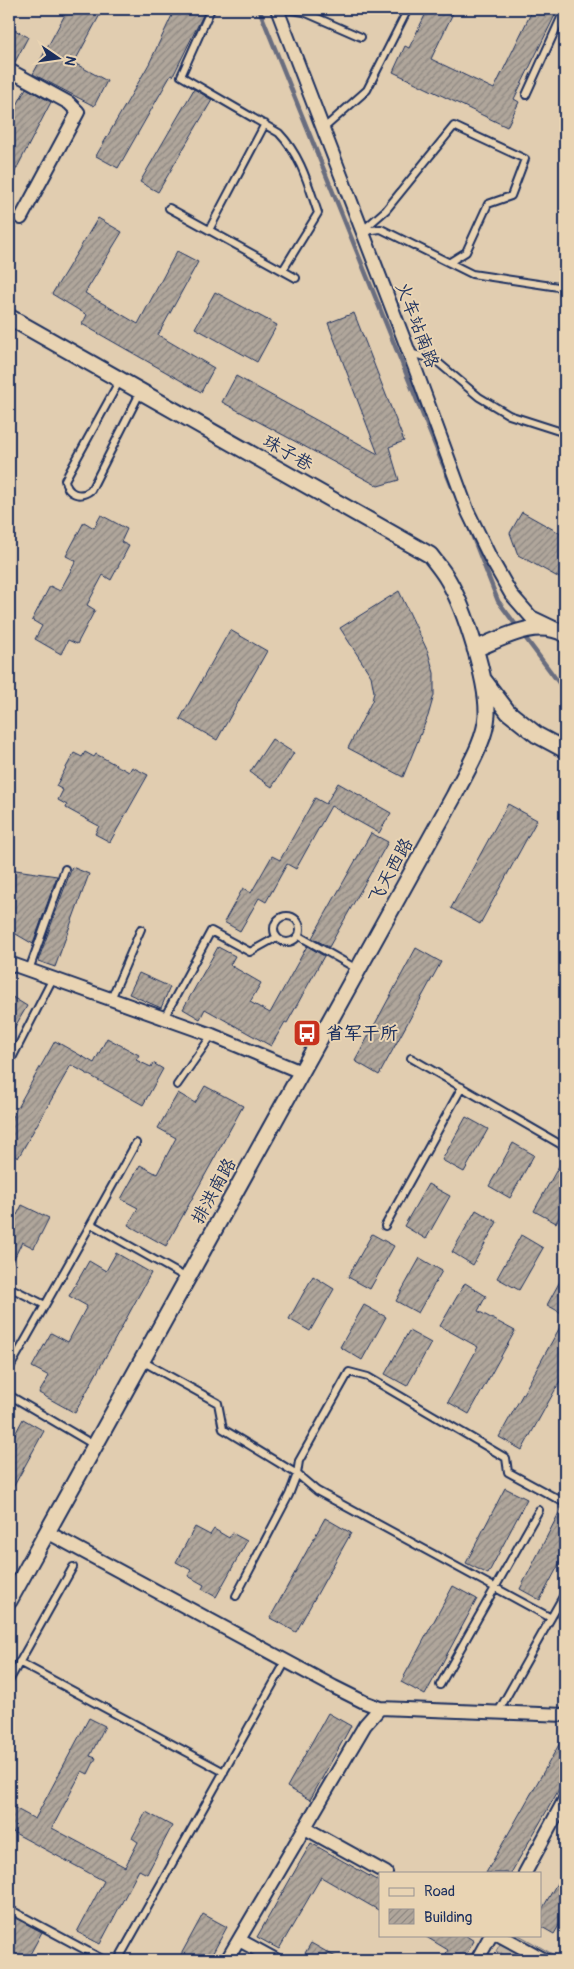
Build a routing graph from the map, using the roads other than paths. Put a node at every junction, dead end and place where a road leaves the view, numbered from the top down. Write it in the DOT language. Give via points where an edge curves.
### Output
graph roads {
  1 [pos="212,9"];
  2 [pos="277,9"];
  3 [pos="286,9"];
  4 [pos="408,9"];
  5 [pos="565,9"];
  6 [pos="361,37"];
  7 [pos="9,70"];
  8 [pos="526,95"];
  9 [pos="265,124"];
  10 [pos="323,129"];
  11 [pos="169,208"];
  12 [pos="20,218"];
  13 [pos="209,230"];
  14 [pos="362,232"];
  15 [pos="450,262"];
  16 [pos="283,270"];
  17 [pos="296,278"];
  18 [pos="565,288"];
  19 [pos="9,317"];
  20 [pos="409,353"];
  21 [pos="120,380"];
  22 [pos="141,392"];
  23 [pos="565,433"];
  24 [pos="562,631"];
  25 [pos="475,649"];
  26 [pos="483,679"];
  27 [pos="565,750"];
  28 [pos="65,868"];
  29 [pos="141,929"];
  30 [pos="299,936"];
  31 [pos="277,937"];
  32 [pos="9,963"];
  33 [pos="358,969"];
  34 [pos="29,970"];
  35 [pos="53,978"];
  36 [pos="111,999"];
  37 [pos="164,1018"];
  38 [pos="212,1035"];
  39 [pos="411,1058"];
  40 [pos="9,1064"];
  41 [pos="301,1072"];
  42 [pos="177,1085"];
  43 [pos="462,1087"];
  44 [pos="136,1143"];
  45 [pos="565,1146"];
  46 [pos="91,1224"];
  47 [pos="385,1226"];
  48 [pos="187,1278"];
  49 [pos="9,1286"];
  50 [pos="45,1305"];
  51 [pos="142,1361"];
  52 [pos="9,1369"];
  53 [pos="9,1395"];
  54 [pos="95,1445"];
  55 [pos="297,1474"];
  56 [pos="565,1503"];
  57 [pos="539,1510"];
  58 [pos="47,1532"];
  59 [pos="73,1567"];
  60 [pos="495,1588"];
  61 [pos="565,1593"];
  62 [pos="236,1596"];
  63 [pos="9,1601"];
  64 [pos="551,1618"];
  65 [pos="286,1661"];
  66 [pos="19,1662"];
  67 [pos="9,1681"];
  68 [pos="440,1685"];
  69 [pos="380,1708"];
  70 [pos="498,1712"];
  71 [pos="565,1715"];
  72 [pos="224,1772"];
  73 [pos="565,1799"];
  74 [pos="305,1828"];
  75 [pos="384,1872"];
  76 [pos="526,1872"];
  77 [pos="9,1908"];
  78 [pos="490,1936"];
  79 [pos="501,1936"];
  80 [pos="239,1940"];
  81 [pos="104,1960"];
  82 [pos="118,1960"];
  83 [pos="227,1960"];
  84 [pos="276,1960"];
  85 [pos="477,1960"];
  86 [pos="545,1960"];
  1 -- 9 [label="lane" via="181,76"];
  2 -- 10 [label="street, 火车站南路"];
  3 -- 6 [label="lane" via="304,12"];
  4 -- 10 [label="lane" via="367,90"];
  5 -- 8 [label="lane"];
  7 -- 12 [label="street" via="69,103 78,112"];
  9 -- 13 [label="lane"];
  9 -- 16 [label="lane" via="279,133 300,160 318,213"];
  10 -- 14 [label="street, 火车站南路"];
  11 -- 13 [label="lane"];
  13 -- 16 [label="lane"];
  14 -- 15 [label="lane" via="381,229"];
  14 -- 15 [label="lane" via="386,210 454,126 525,159 511,196 488,204 466,252"];
  14 -- 20 [label="street, 火车站南路"];
  15 -- 18 [label="lane" via="472,274"];
  16 -- 17 [label="lane"];
  19 -- 21 [label="street, 珠子巷"];
  20 -- 23 [label="lane" via="434,359 479,397 509,415"];
  20 -- 24 [label="street, 火车站南路" via="468,512 490,557 511,594 531,617"];
  21 -- 22 [label="street, 珠子巷"];
  21 -- 22 [label="lane" via="65,480 68,490 73,493 91,490"];
  22 -- 25 [label="street, 珠子巷" via="430,555 448,579"];
  24 -- 25 [label="street" via="534,627"];
  25 -- 26 [label="street, 珠子巷"];
  26 -- 27 [label="street" via="508,712 537,735"];
  26 -- 33 [label="street, 飞天西路" via="486,715 482,739"];
  28 -- 34 [label="lane"];
  29 -- 36 [label="lane"];
  30 -- 31 [label="lane" via="291,942"];
  30 -- 31 [label="lane" via="298,921 284,916 276,923"];
  30 -- 33 [label="lane"];
  31 -- 37 [label="lane" via="250,952 211,931"];
  32 -- 34 [label="street"];
  33 -- 41 [label="street, 飞天西路"];
  34 -- 35 [label="street"];
  35 -- 36 [label="street"];
  35 -- 40 [label="lane"];
  36 -- 37 [label="street"];
  37 -- 38 [label="street"];
  38 -- 41 [label="street"];
  38 -- 42 [label="lane"];
  39 -- 43 [label="lane"];
  41 -- 48 [label="street, 排洪南路"];
  43 -- 45 [label="lane"];
  43 -- 47 [label="lane"];
  44 -- 46 [label="lane"];
  46 -- 48 [label="lane"];
  46 -- 50 [label="lane"];
  48 -- 51 [label="street, 排洪南路"];
  49 -- 50 [label="lane"];
  50 -- 52 [label="lane"];
  51 -- 54 [label="street, 排洪南路"];
  51 -- 55 [label="lane" via="218,1403 223,1429"];
  53 -- 54 [label="lane"];
  54 -- 58 [label="street, 排洪南路"];
  55 -- 56 [label="lane" via="299,1461 349,1372 368,1377 506,1458 508,1472"];
  55 -- 60 [label="lane" via="317,1491"];
  55 -- 62 [label="lane"];
  57 -- 60 [label="lane"];
  58 -- 63 [label="street, 排洪南路"];
  58 -- 65 [label="street"];
  59 -- 66 [label="lane"];
  60 -- 64 [label="lane"];
  60 -- 68 [label="lane"];
  61 -- 64 [label="lane"];
  64 -- 70 [label="lane"];
  65 -- 69 [label="street"];
  65 -- 72 [label="lane"];
  66 -- 67 [label="lane"];
  66 -- 72 [label="lane"];
  69 -- 70 [label="street"];
  69 -- 74 [label="street" via="366,1725"];
  70 -- 71 [label="street"];
  72 -- 82 [label="lane"];
  73 -- 76 [label="street"];
  74 -- 75 [label="street"];
  74 -- 80 [label="street"];
  77 -- 81 [label="lane"];
  78 -- 85 [label="street"];
  79 -- 86 [label="street"];
  80 -- 83 [label="street"];
  80 -- 84 [label="street"];
}
